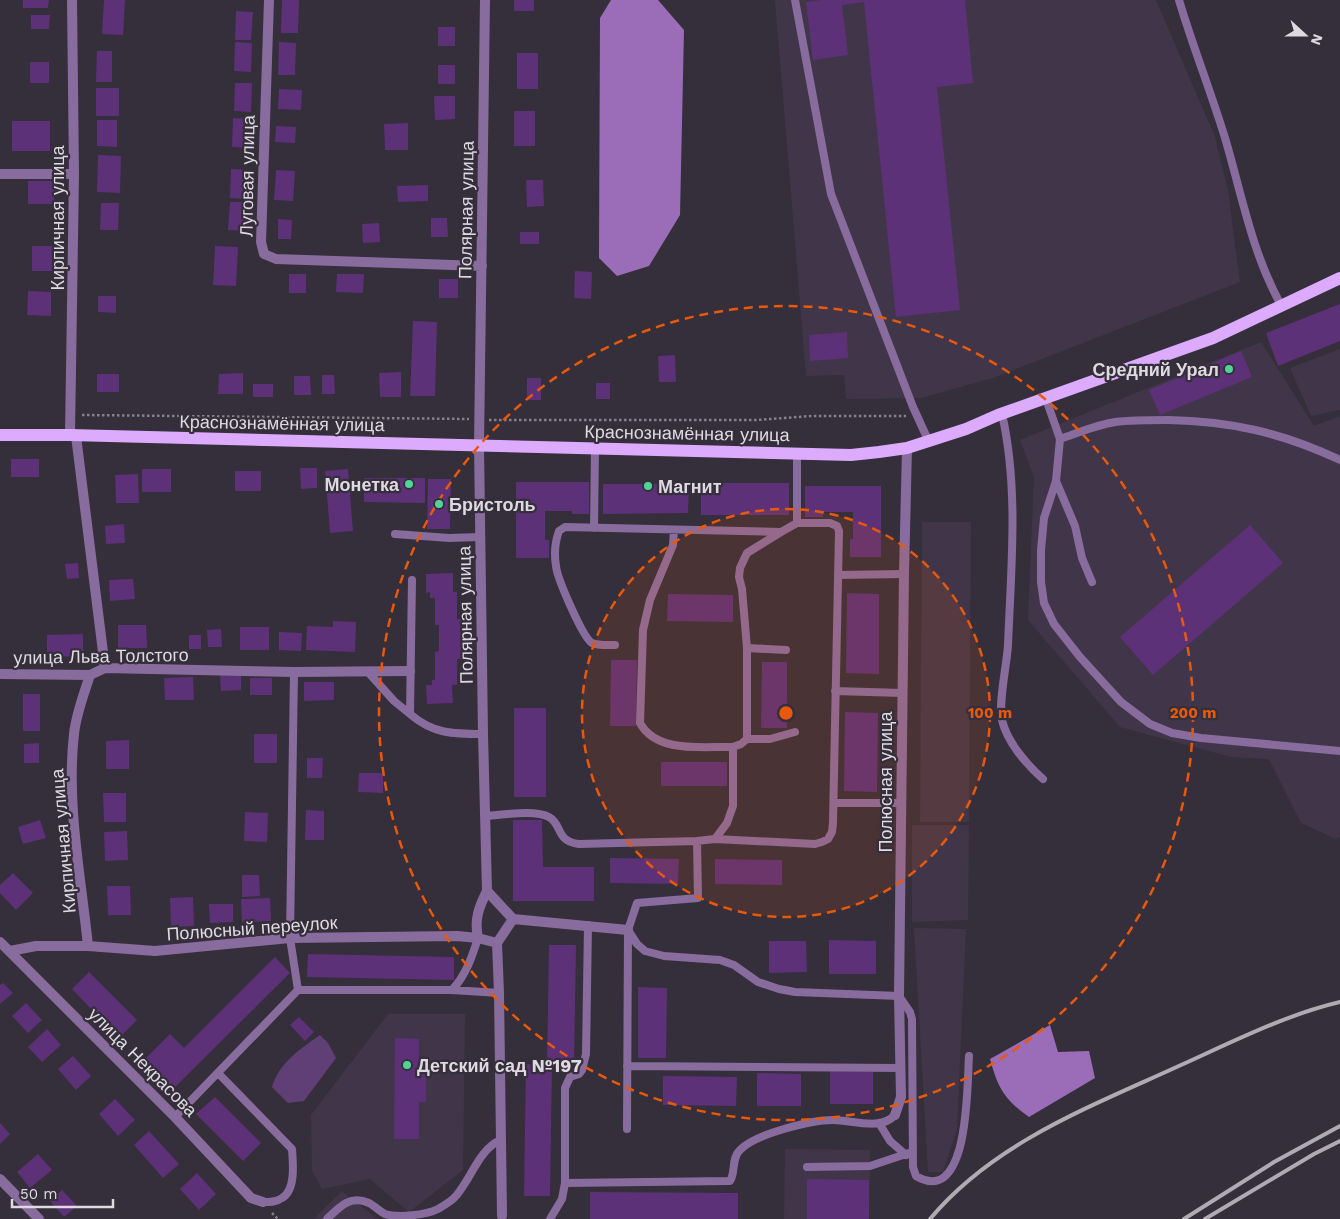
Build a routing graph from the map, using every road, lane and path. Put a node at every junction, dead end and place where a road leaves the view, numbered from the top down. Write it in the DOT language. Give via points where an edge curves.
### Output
graph roads {
  1 [pos="72,0"];
  2 [pos="269,0"];
  3 [pos="485,0"];
  4 [pos="795,0"];
  5 [pos="1179,0"];
  6 [pos="0,174"];
  7 [pos="74,174"];
  8 [pos="482,266"];
  9 [pos="1340,278"];
  10 [pos="1281,305"];
  11 [pos="1046,399"];
  12 [pos="1002,414"];
  13 [pos="70,415"];
  14 [pos="917,416"];
  15 [pos="480,419"];
  16 [pos="0,435"];
  17 [pos="73,436"];
  18 [pos="1060,439"];
  19 [pos="929,442"];
  20 [pos="479,445"];
  21 [pos="595,448"];
  22 [pos="907,448"];
  23 [pos="797,453"];
  24 [pos="1340,460"];
  25 [pos="1056,481"];
  26 [pos="797,523"];
  27 [pos="594,528"];
  28 [pos="674,530"];
  29 [pos="781,532"];
  30 [pos="396,534"];
  31 [pos="480,537"];
  32 [pos="904,574"];
  33 [pos="838,575"];
  34 [pos="412,580"];
  35 [pos="1092,582"];
  36 [pos="616,645"];
  37 [pos="747,648"];
  38 [pos="786,650"];
  39 [pos="105,668"];
  40 [pos="294,672"];
  41 [pos="368,672"];
  42 [pos="410,672"];
  43 [pos="0,674"];
  44 [pos="90,675"];
  45 [pos="835,691"];
  46 [pos="902,693"];
  47 [pos="410,714"];
  48 [pos="795,732"];
  49 [pos="483,734"];
  50 [pos="747,739"];
  51 [pos="733,747"];
  52 [pos="1340,751"];
  53 [pos="1043,779"];
  54 [pos="834,803"];
  55 [pos="902,803"];
  56 [pos="486,816"];
  57 [pos="715,839"];
  58 [pos="697,841"];
  59 [pos="487,891"];
  60 [pos="513,920"];
  61 [pos="588,925"];
  62 [pos="628,930"];
  63 [pos="290,938"];
  64 [pos="478,938"];
  65 [pos="0,942"];
  66 [pos="497,943"];
  67 [pos="88,946"];
  68 [pos="10,951"];
  69 [pos="298,990"];
  70 [pos="452,990"];
  71 [pos="499,993"];
  72 [pos="900,996"];
  73 [pos="969,1056"];
  74 [pos="627,1066"];
  75 [pos="900,1068"];
  76 [pos="218,1073"];
  77 [pos="895,1115"];
  78 [pos="175,1117"];
  79 [pos="879,1123"];
  80 [pos="627,1129"];
  81 [pos="501,1140"];
  82 [pos="909,1154"];
  83 [pos="807,1167"];
  84 [pos="0,1179"];
  85 [pos="565,1183"];
  86 [pos="263,1202"];
  87 [pos="505,1217"];
  88 [pos="39,1219"];
  89 [pos="327,1219"];
  90 [pos="550,1219"];
  1 -- 7 [label="street, Кирпичная улица"];
  2 -- 8 [label="street, Луговая улица" via="261,242 264,254 276,259"];
  3 -- 8 [label="street, Полярная улица"];
  4 -- 14 [label="lane" via="831,194"];
  5 -- 10 [label="lane" via="1225,139 1261,264"];
  6 -- 7 [label="street"];
  7 -- 13 [label="street, Кирпичная улица"];
  8 -- 15 [label="street, Полярная улица"];
  9 -- 10 [label="main road, Краснознамённая улица"];
  10 -- 11 [label="main road, Краснознамённая улица" via="1213,338"];
  11 -- 12 [label="main road, Краснознамённая улица"];
  11 -- 18 [label="lane"];
  12 -- 19 [label="main road, Краснознамённая улица"];
  12 -- 53 [label="lane" via="1009,445 1013,492 1008,648 1002,720 1028,766"];
  13 -- 15 [label="path"];
  13 -- 17 [label="street, Кирпичная улица"];
  14 -- 15 [label="path" via="811,416 757,420"];
  14 -- 19 [label="lane"];
  15 -- 20 [label="street, Полярная улица"];
  16 -- 17 [label="main road, Краснознамённая улица"];
  17 -- 20 [label="main road, Краснознамённая улица"];
  17 -- 39 [label="street, Кирпичная улица"];
  18 -- 24 [label="lane" via="1114,422 1188,420 1236,425 1282,436"];
  18 -- 25 [label="lane"];
  19 -- 22 [label="main road, Краснознамённая улица"];
  20 -- 21 [label="main road, Краснознамённая улица"];
  20 -- 31 [label="street, Полярная улица"];
  21 -- 23 [label="main road, Краснознамённая улица"];
  21 -- 27 [label="lane"];
  22 -- 23 [label="main road, Краснознамённая улица" via="852,454"];
  22 -- 32 [label="street, Полюсная улица"];
  23 -- 26 [label="lane"];
  25 -- 35 [label="lane" via="1075,526 1082,558"];
  25 -- 52 [label="lane" via="1044,518 1041,550 1044,603 1054,624 1121,702 1150,724 1172,733"];
  26 -- 29 [label="lane"];
  26 -- 33 [label="lane" via="837,526"];
  27 -- 28 [label="lane"];
  27 -- 36 [label="lane" via="565,527 559,531 555,542 556,567 586,636 591,642"];
  28 -- 29 [label="lane"];
  28 -- 51 [label="lane" via="673,545 650,600 644,630 640,723 651,737 661,742 682,746"];
  29 -- 37 [label="lane" via="746,553 740,568"];
  30 -- 31 [label="lane"];
  31 -- 49 [label="street, Полярная улица"];
  32 -- 33 [label="lane"];
  32 -- 46 [label="street, Полюсная улица"];
  33 -- 45 [label="lane"];
  34 -- 42 [label="lane"];
  37 -- 38 [label="lane"];
  37 -- 50 [label="lane"];
  39 -- 40 [label="street, улица Льва Толстого"];
  39 -- 44 [label="street, улица Льва Толстого"];
  40 -- 41 [label="street, улица Льва Толстого"];
  40 -- 63 [label="lane"];
  41 -- 42 [label="street, улица Льва Толстого"];
  41 -- 47 [label="lane"];
  42 -- 47 [label="lane"];
  43 -- 44 [label="street, улица Льва Толстого"];
  44 -- 67 [label="street, Кирпичная улица" via="74,732 72,770 75,835"];
  45 -- 46 [label="lane"];
  45 -- 54 [label="lane"];
  46 -- 55 [label="street, Полюсная улица"];
  47 -- 49 [label="lane" via="426,726 442,732"];
  48 -- 50 [label="lane"];
  49 -- 56 [label="street, Полярная улица"];
  50 -- 51 [label="lane"];
  51 -- 57 [label="lane" via="733,806 727,823"];
  54 -- 55 [label="lane"];
  54 -- 57 [label="lane" via="832,832 822,842"];
  55 -- 72 [label="street, Полюсная улица"];
  56 -- 58 [label="lane" via="540,813 550,818 565,840 571,843"];
  56 -- 59 [label="street, Полярная улица"];
  57 -- 58 [label="lane"];
  58 -- 62 [label="lane" via="698,898 637,903"];
  59 -- 60 [label="street"];
  59 -- 64 [label="street" via="476,919"];
  60 -- 61 [label="street"];
  60 -- 66 [label="street"];
  61 -- 62 [label="street"];
  61 -- 85 [label="lane" via="586,1054 582,1070 570,1077 565,1088"];
  62 -- 72 [label="lane" via="645,951 664,956 720,960 734,965 758,982 779,989"];
  62 -- 74 [label="lane"];
  63 -- 64 [label="street, Полюсный переулок"];
  63 -- 67 [label="street, Полюсный переулок" via="155,951"];
  63 -- 69 [label="lane"];
  64 -- 66 [label="street, Полюсный переулок"];
  64 -- 70 [label="lane" via="462,980"];
  65 -- 68 [label="street, улица Некрасова"];
  66 -- 71 [label="street"];
  67 -- 68 [label="street, Полюсный переулок" via="36,946"];
  68 -- 78 [label="street, улица Некрасова"];
  69 -- 70 [label="lane"];
  69 -- 76 [label="lane"];
  70 -- 71 [label="lane"];
  71 -- 81 [label="street"];
  72 -- 75 [label="street, Полюсная улица"];
  72 -- 82 [label="lane" via="912,1019 914,1123"];
  73 -- 82 [label="lane" via="964,1128 960,1148 947,1176 937,1181 916,1176"];
  74 -- 75 [label="lane"];
  74 -- 80 [label="lane"];
  75 -- 77 [label="street, Полюсная улица" via="901,1097"];
  76 -- 78 [label="lane"];
  76 -- 86 [label="lane" via="292,1149 292,1176 285,1197"];
  77 -- 79 [label="lane" via="890,1121"];
  78 -- 86 [label="street, улица Некрасова" via="251,1198"];
  79 -- 82 [label="lane" via="890,1141"];
  79 -- 85 [label="lane" via="812,1121 756,1139 736,1154 730,1181"];
  81 -- 87 [label="street"];
  81 -- 89 [label="lane" via="490,1147 453,1198 436,1210 396,1216 358,1200 343,1203"];
  82 -- 83 [label="lane" via="862,1167"];
  84 -- 88 [label="street"];
  85 -- 90 [label="lane" via="562,1199"];
}
